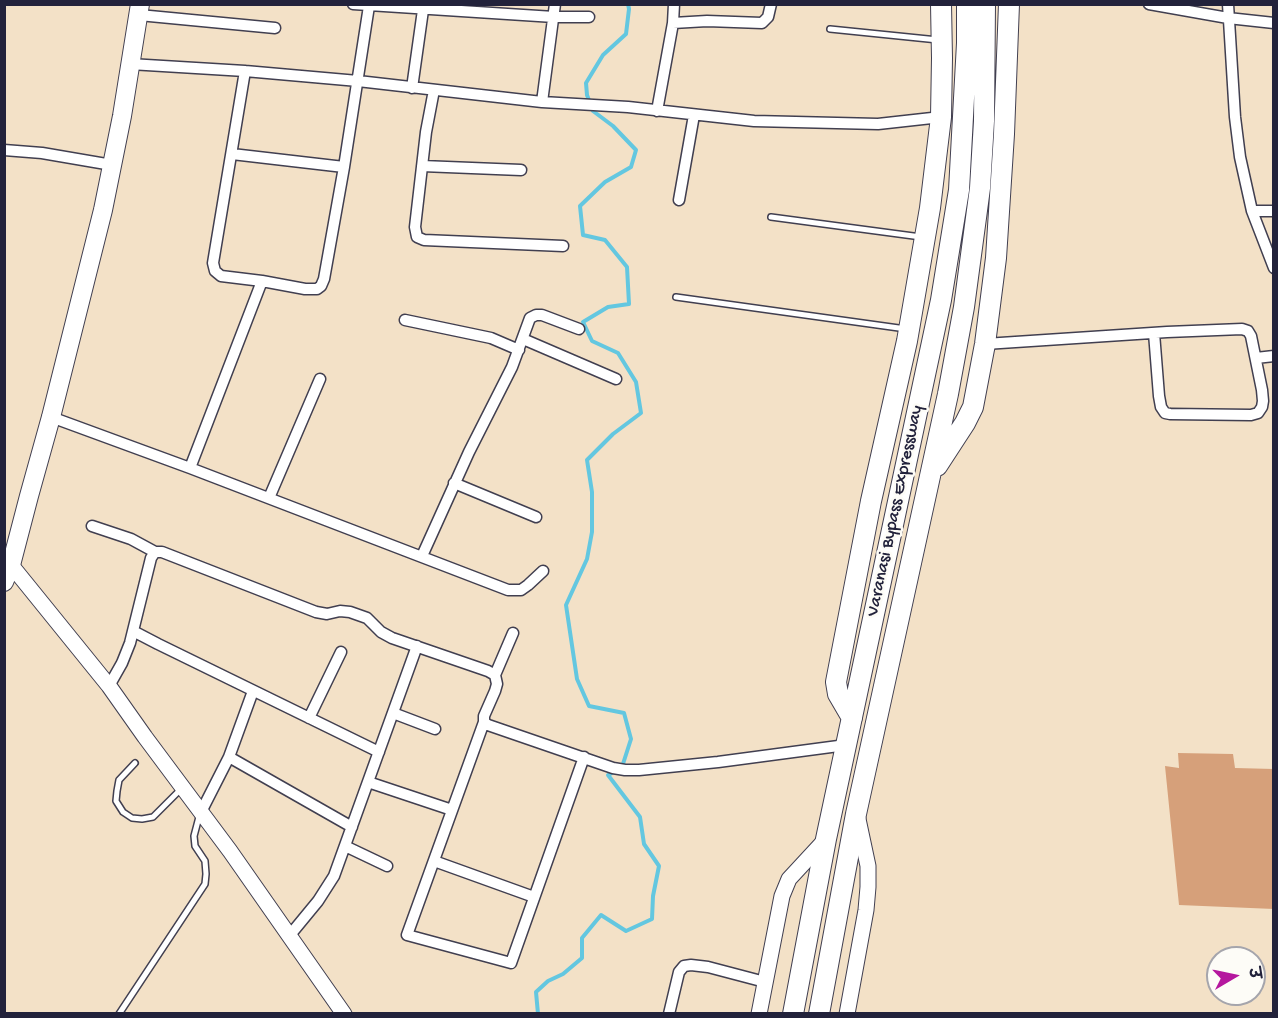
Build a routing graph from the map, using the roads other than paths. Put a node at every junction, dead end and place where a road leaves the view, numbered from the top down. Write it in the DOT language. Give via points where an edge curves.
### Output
graph roads {
  1 [pos="353,4"];
  2 [pos="555,4"];
  3 [pos="674,4"];
  4 [pos="771,4"];
  5 [pos="941,4"];
  6 [pos="967,4"];
  7 [pos="985,4"];
  8 [pos="1009,4"];
  9 [pos="1149,4"];
  10 [pos="1228,4"];
  11 [pos="369,6"];
  12 [pos="140,10"];
  13 [pos="423,10"];
  14 [pos="554,17"];
  15 [pos="589,17"];
  16 [pos="1228,18"];
  17 [pos="1274,22"];
  18 [pos="673,23"];
  19 [pos="275,28"];
  20 [pos="830,29"];
  21 [pos="942,40"];
  22 [pos="130,64"];
  23 [pos="246,71"];
  24 [pos="358,81"];
  25 [pos="412,88"];
  26 [pos="434,90"];
  27 [pos="542,102"];
  28 [pos="657,111"];
  29 [pos="694,115"];
  30 [pos="941,117"];
  31 [pos="4,150"];
  32 [pos="232,154"];
  33 [pos="112,165"];
  34 [pos="422,166"];
  35 [pos="344,167"];
  36 [pos="521,170"];
  37 [pos="679,200"];
  38 [pos="1252,211"];
  39 [pos="1274,211"];
  40 [pos="771,218"];
  41 [pos="925,237"];
  42 [pos="563,246"];
  43 [pos="1274,268"];
  44 [pos="262,281"];
  45 [pos="676,297"];
  46 [pos="405,320"];
  47 [pos="579,329"];
  48 [pos="909,330"];
  49 [pos="1154,333"];
  50 [pos="985,344"];
  51 [pos="521,345"];
  52 [pos="1274,356"];
  53 [pos="1256,358"];
  54 [pos="320,379"];
  55 [pos="616,379"];
  56 [pos="51,417"];
  57 [pos="190,468"];
  58 [pos="929,478"];
  59 [pos="454,483"];
  60 [pos="269,498"];
  61 [pos="536,517"];
  62 [pos="92,525"];
  63 [pos="155,552"];
  64 [pos="422,556"];
  65 [pos="7,570"];
  66 [pos="543,571"];
  67 [pos="133,631"];
  68 [pos="513,633"];
  69 [pos="417,646"];
  70 [pos="341,652"];
  71 [pos="495,675"];
  72 [pos="109,686"];
  73 [pos="253,691"];
  74 [pos="393,713"];
  75 [pos="309,718"];
  76 [pos="852,718"];
  77 [pos="484,722"];
  78 [pos="435,729"];
  79 [pos="846,745"];
  80 [pos="379,752"];
  81 [pos="229,757"];
  82 [pos="584,757"];
  83 [pos="135,763"];
  84 [pos="368,782"];
  85 [pos="183,787"];
  86 [pos="452,810"];
  87 [pos="201,812"];
  88 [pos="856,814"];
  89 [pos="352,827"];
  90 [pos="826,839"];
  91 [pos="345,846"];
  92 [pos="434,861"];
  93 [pos="387,866"];
  94 [pos="534,897"];
  95 [pos="290,935"];
  96 [pos="765,982"];
  97 [pos="119,1014"];
  98 [pos="344,1014"];
  99 [pos="669,1014"];
  100 [pos="759,1014"];
  101 [pos="793,1014"];
  102 [pos="819,1014"];
  103 [pos="847,1014"];
  1 -- 11 [label="street"];
  2 -- 14 [label="street"];
  3 -- 18 [label="street"];
  4 -- 18 [label="street" via="762,23"];
  5 -- 21 [label="highway"];
  6 -- 76 [label="highway, Varanasi Bypass Expressway" via="959,190 947,267"];
  7 -- 58 [label="highway, Varanasi Bypass Expressway" via="980,189 964,307"];
  8 -- 50 [label="highway" via="996,258"];
  9 -- 16 [label="street"];
  10 -- 16 [label="street"];
  11 -- 13 [label="street"];
  11 -- 24 [label="street"];
  12 -- 19 [label="street"];
  12 -- 22 [label="main road"];
  13 -- 14 [label="street"];
  13 -- 25 [label="street"];
  14 -- 15 [label="street"];
  14 -- 27 [label="street"];
  16 -- 17 [label="street"];
  16 -- 38 [label="street" via="1235,117"];
  18 -- 28 [label="street"];
  20 -- 21 [label="lane"];
  21 -- 30 [label="highway"];
  22 -- 23 [label="street"];
  22 -- 33 [label="main road"];
  23 -- 24 [label="street"];
  23 -- 32 [label="street"];
  24 -- 25 [label="street"];
  24 -- 35 [label="street"];
  25 -- 26 [label="street"];
  26 -- 27 [label="street"];
  26 -- 34 [label="street"];
  27 -- 28 [label="street"];
  28 -- 29 [label="street"];
  29 -- 30 [label="street" via="754,121 878,124"];
  29 -- 37 [label="street"];
  30 -- 41 [label="highway"];
  31 -- 33 [label="street"];
  32 -- 35 [label="street"];
  32 -- 44 [label="street" via="213,263 215,272"];
  33 -- 56 [label="main road"];
  34 -- 36 [label="street"];
  34 -- 42 [label="street" via="417,237"];
  35 -- 44 [label="street" via="321,286 305,289"];
  38 -- 39 [label="street"];
  38 -- 43 [label="street"];
  40 -- 41 [label="lane"];
  41 -- 48 [label="highway"];
  44 -- 57 [label="street"];
  45 -- 48 [label="lane"];
  46 -- 51 [label="street"];
  47 -- 51 [label="street" via="536,315 530,318"];
  48 -- 76 [label="highway" via="836,682 838,694"];
  49 -- 50 [label="street"];
  49 -- 53 [label="street" via="1248,331"];
  49 -- 53 [label="street" via="1161,407 1170,414 1258,413 1263,401"];
  50 -- 58 [label="highway" via="973,407"];
  51 -- 55 [label="street"];
  51 -- 59 [label="street"];
  52 -- 53 [label="street"];
  54 -- 60 [label="street"];
  56 -- 57 [label="street"];
  56 -- 65 [label="main road"];
  57 -- 60 [label="street"];
  58 -- 88 [label="highway, Varanasi Bypass Expressway"];
  59 -- 61 [label="street"];
  59 -- 64 [label="street"];
  60 -- 64 [label="street"];
  62 -- 63 [label="street"];
  63 -- 67 [label="street"];
  63 -- 69 [label="street" via="316,612 350,612 367,618 381,632"];
  64 -- 66 [label="street" via="508,590 521,590"];
  65 -- 72 [label="street"];
  67 -- 72 [label="street"];
  67 -- 73 [label="street"];
  68 -- 71 [label="street"];
  69 -- 71 [label="street"];
  69 -- 74 [label="street"];
  70 -- 75 [label="street"];
  71 -- 77 [label="street" via="495,691"];
  72 -- 85 [label="street"];
  73 -- 75 [label="street"];
  73 -- 81 [label="street"];
  74 -- 78 [label="street"];
  74 -- 80 [label="street"];
  75 -- 80 [label="street"];
  76 -- 79 [label="highway, Varanasi Bypass Expressway"];
  77 -- 82 [label="street"];
  77 -- 86 [label="street"];
  79 -- 82 [label="street" via="639,770 613,768"];
  79 -- 90 [label="highway, Varanasi Bypass Expressway"];
  80 -- 84 [label="street"];
  81 -- 87 [label="street"];
  81 -- 89 [label="street"];
  82 -- 94 [label="street"];
  83 -- 85 [label="lane" via="119,780 116,801 132,818 153,817"];
  84 -- 86 [label="street"];
  84 -- 89 [label="street"];
  85 -- 87 [label="street"];
  86 -- 92 [label="street"];
  87 -- 95 [label="street"];
  87 -- 97 [label="lane" via="194,836 195,846 205,861 205,884"];
  88 -- 102 [label="highway, Varanasi Bypass Expressway"];
  88 -- 103 [label="street" via="868,866 868,887"];
  89 -- 91 [label="street"];
  90 -- 96 [label="street" via="789,879"];
  90 -- 101 [label="highway, Varanasi Bypass Expressway"];
  91 -- 93 [label="street"];
  91 -- 95 [label="street" via="328,887"];
  92 -- 94 [label="street"];
  92 -- 94 [label="street" via="407,935 511,963"];
  95 -- 98 [label="street"];
  96 -- 99 [label="street" via="708,967 684,966"];
  96 -- 100 [label="street"];
}
